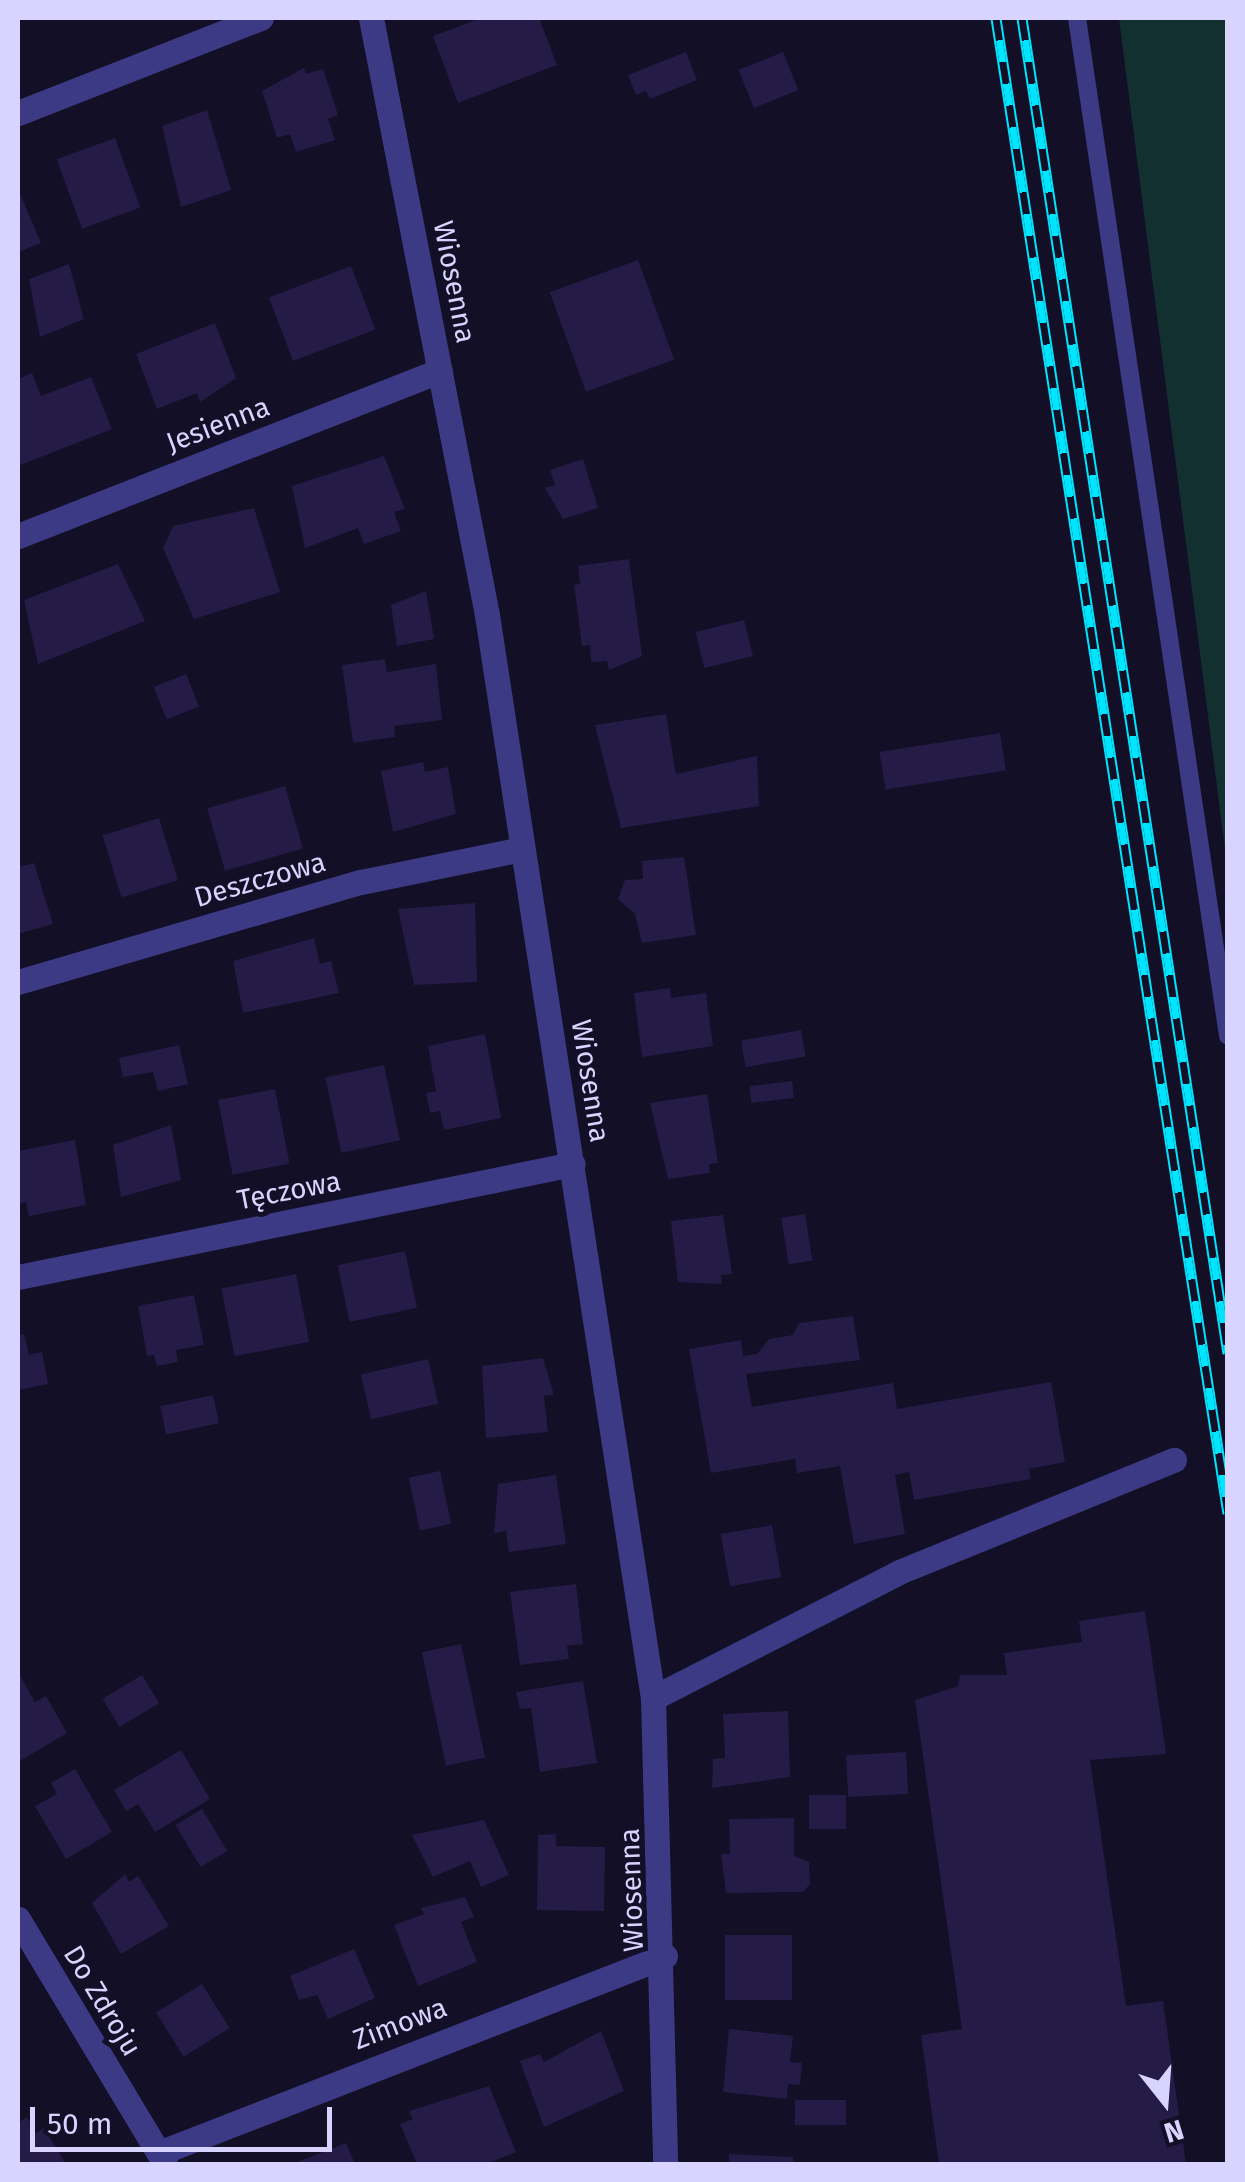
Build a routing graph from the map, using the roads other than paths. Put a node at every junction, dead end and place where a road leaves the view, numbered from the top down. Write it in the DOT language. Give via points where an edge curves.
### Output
graph roads {
  1 [pos="262,18"];
  2 [pos="371,18"];
  3 [pos="1077,18"];
  4 [pos="18,113"];
  5 [pos="440,371"];
  6 [pos="18,536"];
  7 [pos="522,849"];
  8 [pos="18,982"];
  9 [pos="1228,1036"];
  10 [pos="573,1164"];
  11 [pos="18,1277"];
  12 [pos="1174,1460"];
  13 [pos="653,1698"];
  14 [pos="18,1919"];
  15 [pos="665,1956"];
  16 [pos="162,2159"];
  17 [pos="664,2164"];
  1 -- 4 [label="street"];
  2 -- 5 [label="street, Wiosenna"];
  3 -- 9 [label="lane"];
  5 -- 6 [label="street, Jesienna"];
  5 -- 7 [label="street, Wiosenna"];
  7 -- 8 [label="street, Deszczowa" via="361,882"];
  7 -- 10 [label="street, Wiosenna"];
  10 -- 11 [label="street, Tęczowa"];
  10 -- 13 [label="street, Wiosenna"];
  12 -- 13 [label="street" via="899,1572"];
  13 -- 15 [label="street, Wiosenna"];
  14 -- 16 [label="street, Do Zdroju"];
  15 -- 16 [label="street, Zimowa"];
  15 -- 17 [label="street, Wiosenna"];
}
